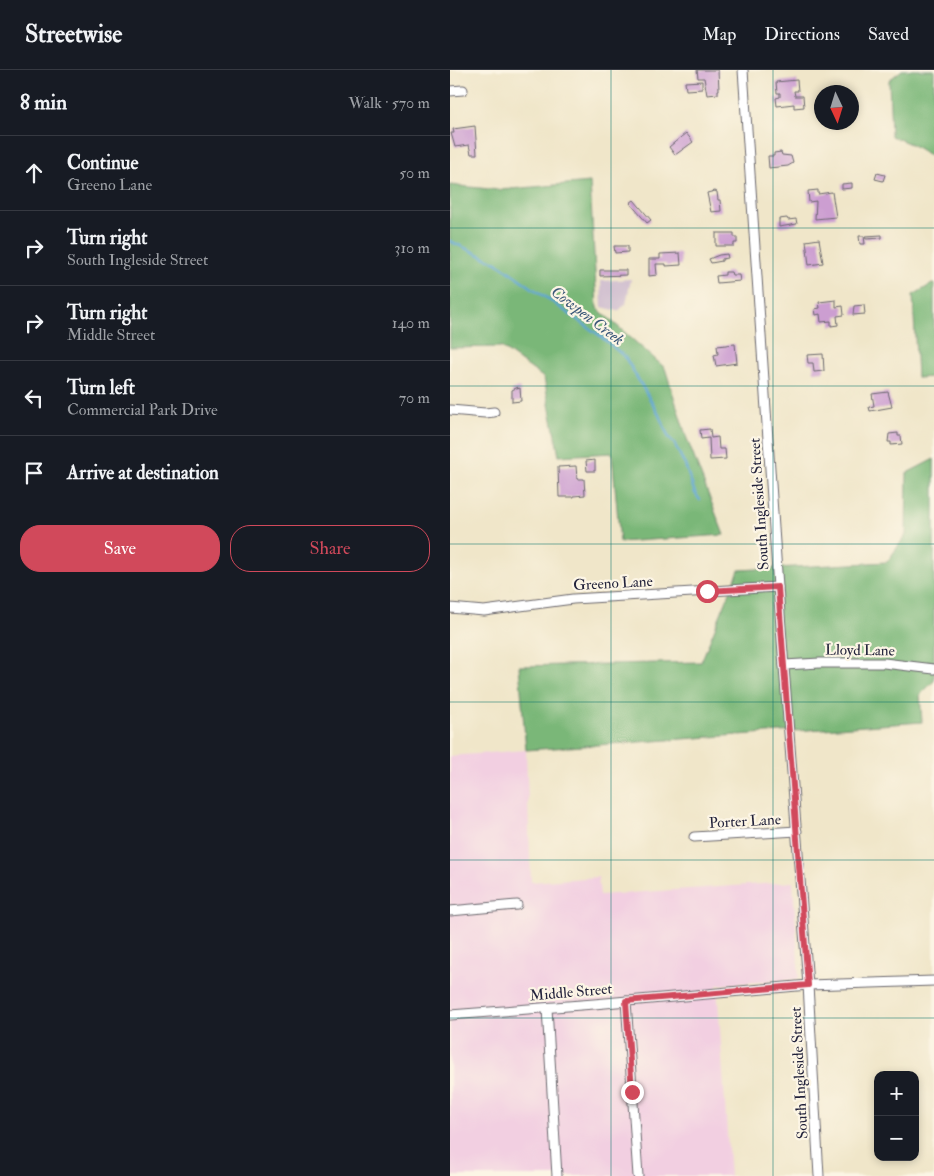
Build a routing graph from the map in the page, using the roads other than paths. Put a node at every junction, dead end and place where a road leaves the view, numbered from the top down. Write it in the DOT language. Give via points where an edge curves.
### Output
graph roads {
  1 [pos="744,70"];
  2 [pos="463,90"];
  3 [pos="450,92"];
  4 [pos="450,410"];
  5 [pos="494,412"];
  6 [pos="778,587"];
  7 [pos="450,608"];
  8 [pos="784,665"];
  9 [pos="934,668"];
  10 [pos="797,832"];
  11 [pos="694,837"];
  12 [pos="517,905"];
  13 [pos="450,911"];
  14 [pos="934,981"];
  15 [pos="808,985"];
  16 [pos="626,1001"];
  17 [pos="547,1008"];
  18 [pos="450,1014"];
  19 [pos="558,1176"];
  20 [pos="638,1176"];
  21 [pos="819,1176"];
  1 -- 6 [label="street, South Ingleside Street"];
  2 -- 3 [label="street"];
  4 -- 5 [label="street"];
  6 -- 7 [label="street, Greeno Lane" via="591,598 484,611"];
  6 -- 8 [label="street, South Ingleside Street"];
  8 -- 9 [label="street, Lloyd Lane" via="884,663"];
  8 -- 10 [label="street, South Ingleside Street"];
  10 -- 11 [label="street, Porter Lane"];
  10 -- 15 [label="street, South Ingleside Street"];
  12 -- 13 [label="street"];
  14 -- 15 [label="street, Middle Street"];
  15 -- 16 [label="street, Middle Street"];
  15 -- 21 [label="street, South Ingleside Street"];
  16 -- 17 [label="street, Middle Street"];
  16 -- 20 [label="street"];
  17 -- 18 [label="street, Middle Street"];
  17 -- 19 [label="street"];
}
